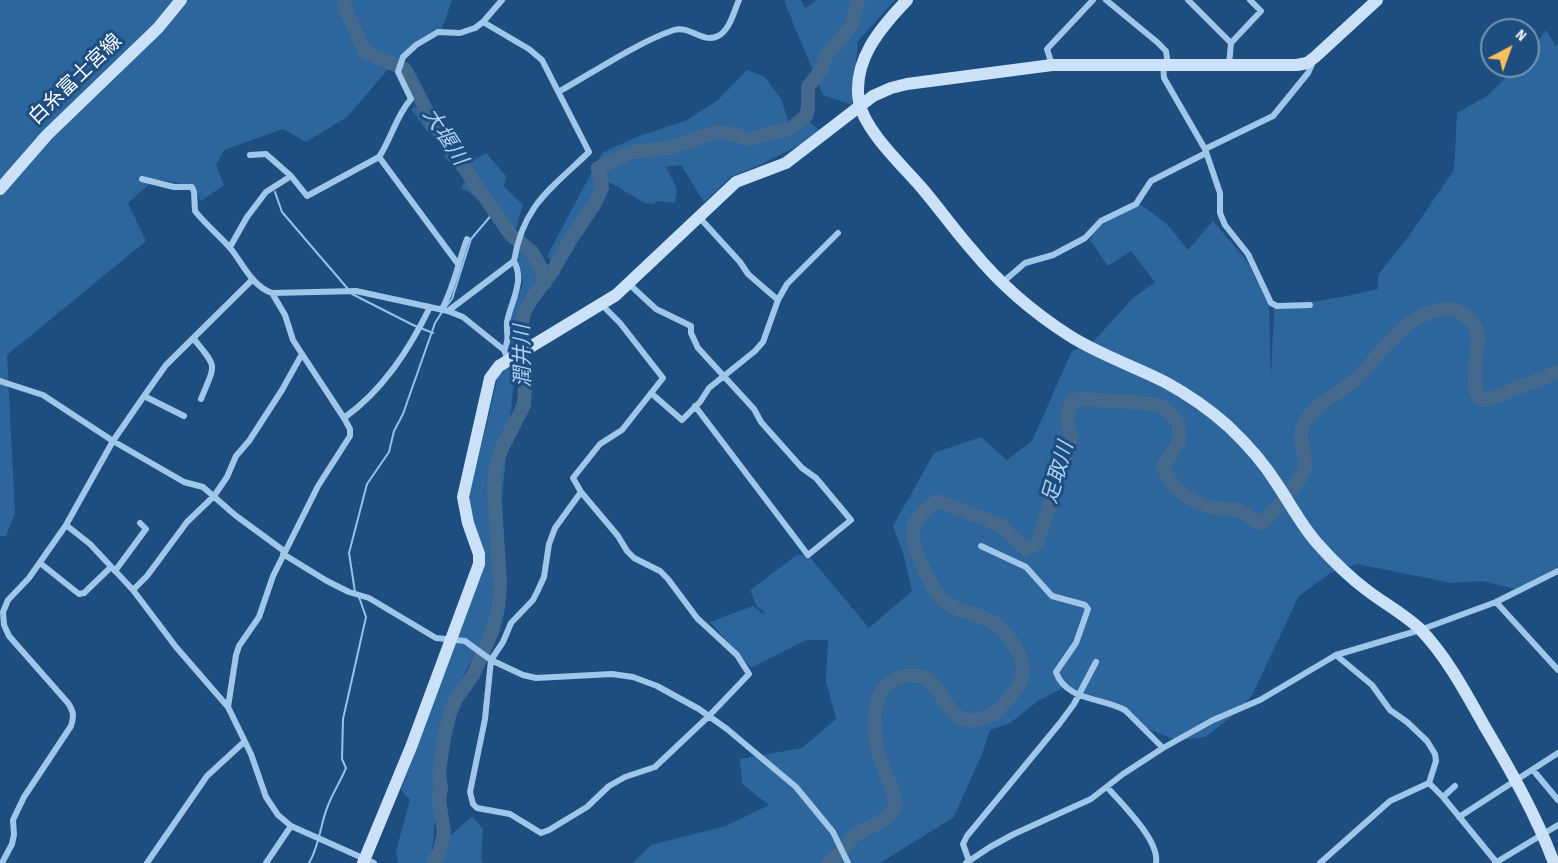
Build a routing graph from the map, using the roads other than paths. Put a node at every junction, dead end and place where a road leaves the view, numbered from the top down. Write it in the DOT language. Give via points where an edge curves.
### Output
graph roads {
  1 [pos="181,0"];
  2 [pos="502,0"];
  3 [pos="739,0"];
  4 [pos="907,0"];
  5 [pos="1094,0"];
  6 [pos="1106,0"];
  7 [pos="1188,0"];
  8 [pos="1250,0"];
  9 [pos="1377,0"];
  10 [pos="483,22"];
  11 [pos="1231,43"];
  12 [pos="1315,57"];
  13 [pos="1052,65"];
  14 [pos="1165,65"];
  15 [pos="1229,65"];
  16 [pos="560,91"];
  17 [pos="860,106"];
  18 [pos="1205,151"];
  19 [pos="250,155"];
  20 [pos="379,157"];
  21 [pos="291,176"];
  22 [pos="142,179"];
  23 [pos="0,189"];
  24 [pos="699,217"];
  25 [pos="838,233"];
  26 [pos="467,239"];
  27 [pos="230,248"];
  28 [pos="514,261"];
  29 [pos="458,264"];
  30 [pos="253,279"];
  31 [pos="1003,282"];
  32 [pos="629,284"];
  33 [pos="272,293"];
  34 [pos="778,300"];
  35 [pos="602,305"];
  36 [pos="1310,305"];
  37 [pos="430,307"];
  38 [pos="445,310"];
  39 [pos="192,338"];
  40 [pos="302,354"];
  41 [pos="509,355"];
  42 [pos="724,375"];
  43 [pos="0,381"];
  44 [pos="651,393"];
  45 [pos="144,396"];
  46 [pos="201,399"];
  47 [pos="695,406"];
  48 [pos="184,416"];
  49 [pos="344,418"];
  50 [pos="113,441"];
  51 [pos="581,492"];
  52 [pos="214,496"];
  53 [pos="140,523"];
  54 [pos="66,525"];
  55 [pos="981,546"];
  56 [pos="284,553"];
  57 [pos="40,563"];
  58 [pos="113,569"];
  59 [pos="1558,571"];
  60 [pos="133,590"];
  61 [pos="1496,602"];
  62 [pos="1420,630"];
  63 [pos="449,640"];
  64 [pos="1336,655"];
  65 [pos="489,659"];
  66 [pos="1096,662"];
  67 [pos="1558,670"];
  68 [pos="1079,695"];
  69 [pos="228,707"];
  70 [pos="709,716"];
  71 [pos="244,742"];
  72 [pos="1163,748"];
  73 [pos="1558,753"];
  74 [pos="1533,770"];
  75 [pos="1516,780"];
  76 [pos="1429,783"];
  77 [pos="1455,786"];
  78 [pos="1107,787"];
  79 [pos="1443,797"];
  80 [pos="1558,800"];
  81 [pos="1459,817"];
  82 [pos="1558,825"];
  83 [pos="291,826"];
  84 [pos="1544,834"];
  85 [pos="367,861"];
  86 [pos="968,862"];
  87 [pos="1496,862"];
  88 [pos="2,863"];
  89 [pos="147,863"];
  90 [pos="266,863"];
  91 [pos="848,863"];
  92 [pos="1156,863"];
  93 [pos="1320,863"];
  94 [pos="1554,863"];
  1 -- 23 [label="street, 白糸富士宮線" via="158,28 47,135"];
  2 -- 10 [label="street"];
  3 -- 16 [label="street" via="729,25 719,35 708,38 676,29"];
  4 -- 17 [label="street" via="874,38 862,65 858,80"];
  5 -- 13 [label="street" via="1047,49"];
  6 -- 14 [label="street" via="1166,51"];
  7 -- 11 [label="street"];
  8 -- 11 [label="street" via="1262,11"];
  9 -- 12 [label="street"];
  10 -- 16 [label="street" via="542,60"];
  10 -- 20 [label="street" via="470,31 438,32 416,45 402,60 398,72 411,99"];
  11 -- 15 [label="street"];
  12 -- 15 [label="street" via="1297,65"];
  12 -- 18 [label="street" via="1308,73 1273,116"];
  13 -- 14 [label="street"];
  13 -- 17 [label="street" via="907,84 873,96"];
  14 -- 15 [label="street"];
  14 -- 18 [label="street" via="1164,78"];
  16 -- 28 [label="street" via="589,152 527,216"];
  17 -- 24 [label="street" via="786,163 736,182"];
  17 -- 31 [label="street" via="872,130 974,253"];
  18 -- 31 [label="street" via="1151,181 1136,204 1101,220 1085,238 1053,255 1025,262"];
  18 -- 36 [label="street" via="1220,193 1224,225 1248,254 1271,303"];
  19 -- 21 [label="street" via="266,154"];
  20 -- 21 [label="street" via="307,196"];
  20 -- 29 [label="street"];
  21 -- 27 [label="street" via="266,192"];
  22 -- 27 [label="street" via="192,187 195,211"];
  24 -- 32 [label="street"];
  24 -- 34 [label="street" via="748,274"];
  25 -- 34 [label="street" via="787,285"];
  26 -- 29 [label="street"];
  27 -- 30 [label="street"];
  28 -- 38 [label="street"];
  28 -- 41 [label="street" via="518,283 507,321"];
  29 -- 38 [label="street"];
  30 -- 33 [label="street"];
  30 -- 39 [label="street"];
  31 -- 62 [label="street" via="1080,342 1167,383 1227,425 1275,480 1314,540 1336,564"];
  32 -- 35 [label="street"];
  32 -- 42 [label="street" via="656,309 691,326 698,348"];
  33 -- 37 [label="street" via="356,291"];
  33 -- 40 [label="street"];
  34 -- 42 [label="street" via="763,342"];
  35 -- 41 [label="street" via="536,344"];
  35 -- 44 [label="street" via="663,378"];
  37 -- 38 [label="street"];
  37 -- 49 [label="street" via="403,357 364,404"];
  38 -- 41 [label="street" via="463,317"];
  39 -- 45 [label="street"];
  39 -- 46 [label="street" via="212,362 213,370"];
  40 -- 49 [label="street"];
  40 -- 52 [label="street"];
  41 -- 63 [label="street" via="490,378 466,474 463,497 479,564"];
  42 -- 47 [label="street"];
  42 -- 47 [label="street" via="774,437 851,520 808,555"];
  43 -- 50 [label="street" via="43,395"];
  44 -- 47 [label="street" via="682,420"];
  44 -- 51 [label="street" via="622,430 600,444 573,478"];
  45 -- 48 [label="street"];
  45 -- 50 [label="street"];
  49 -- 56 [label="street" via="350,436 318,486"];
  50 -- 52 [label="street"];
  50 -- 54 [label="street"];
  51 -- 65 [label="street" via="555,528 533,600 511,623 503,642"];
  51 -- 70 [label="street" via="627,551 668,579 703,624 737,655 749,674"];
  52 -- 56 [label="street"];
  52 -- 60 [label="street" via="187,522"];
  53 -- 58 [label="street" via="146,528"];
  54 -- 57 [label="street"];
  54 -- 58 [label="street"];
  55 -- 68 [label="street" via="1026,567 1052,596 1088,609 1076,643 1056,672 1058,679"];
  56 -- 63 [label="street" via="436,638"];
  56 -- 69 [label="street" via="259,617 239,646"];
  57 -- 58 [label="street" via="79,594"];
  57 -- 88 [label="street" via="8,600 3,612 4,626 68,703 73,717 20,804 13,820 12,844"];
  58 -- 60 [label="street"];
  59 -- 61 [label="street"];
  60 -- 69 [label="street"];
  61 -- 62 [label="street"];
  61 -- 67 [label="street"];
  62 -- 64 [label="street"];
  62 -- 75 [label="street" via="1455,674"];
  63 -- 65 [label="street" via="465,641"];
  63 -- 85 [label="street"];
  64 -- 72 [label="street" via="1260,700"];
  64 -- 76 [label="street" via="1427,741 1436,761"];
  65 -- 70 [label="street" via="536,678 612,674 633,677"];
  65 -- 70 [label="street" via="485,719 470,792 472,804 484,811 510,814 541,833 587,807 609,786 655,768"];
  66 -- 68 [label="street"];
  68 -- 72 [label="street" via="1125,710"];
  68 -- 86 [label="street" via="967,836 963,844"];
  69 -- 71 [label="street"];
  70 -- 91 [label="street" via="796,787 833,832"];
  71 -- 83 [label="street" via="266,797"];
  71 -- 89 [label="street" via="207,776"];
  72 -- 78 [label="street"];
  73 -- 74 [label="street"];
  74 -- 75 [label="street"];
  74 -- 80 [label="street"];
  75 -- 81 [label="street"];
  75 -- 84 [label="street"];
  76 -- 79 [label="street"];
  76 -- 93 [label="street" via="1390,801"];
  77 -- 79 [label="street"];
  78 -- 86 [label="street"];
  78 -- 92 [label="street" via="1152,841"];
  79 -- 81 [label="street"];
  81 -- 87 [label="street"];
  82 -- 84 [label="street"];
  83 -- 85 [label="street"];
  83 -- 90 [label="street"];
  84 -- 87 [label="street"];
  84 -- 94 [label="street"];
}
